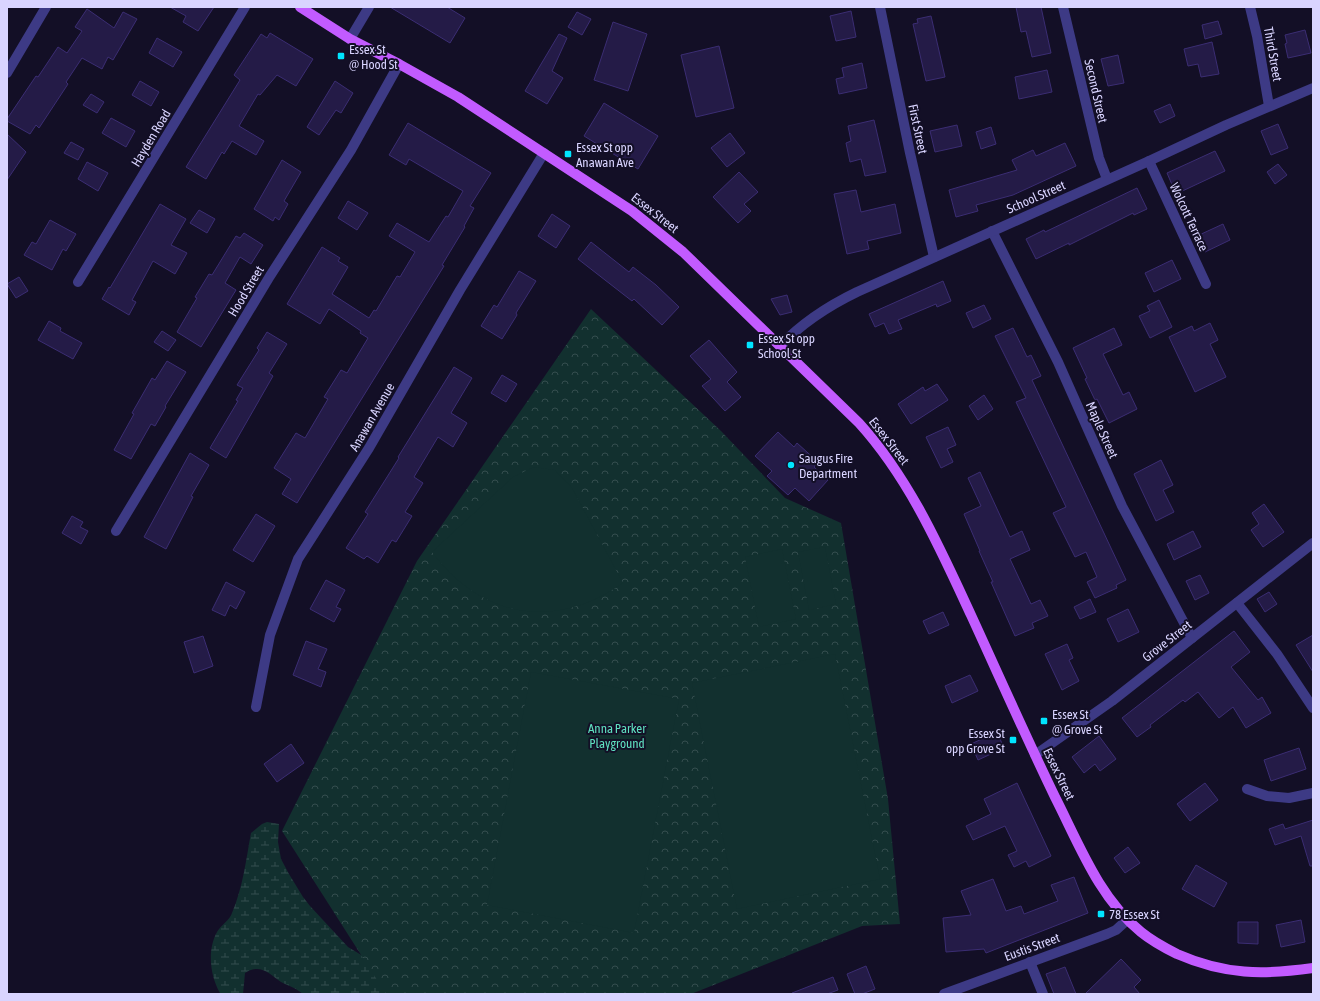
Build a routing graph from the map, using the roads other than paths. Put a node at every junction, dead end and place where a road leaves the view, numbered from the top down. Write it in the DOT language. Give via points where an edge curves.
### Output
graph roads {
  1 [pos="46,7"];
  2 [pos="245,7"];
  3 [pos="300,7"];
  4 [pos="369,7"];
  5 [pos="880,7"];
  6 [pos="1063,7"];
  7 [pos="1250,7"];
  8 [pos="350,39"];
  9 [pos="399,64"];
  10 [pos="7,73"];
  11 [pos="1313,88"];
  12 [pos="1269,106"];
  13 [pos="544,153"];
  14 [pos="1149,161"];
  15 [pos="1107,179"];
  16 [pos="992,231"];
  17 [pos="934,257"];
  18 [pos="78,282"];
  19 [pos="1206,284"];
  20 [pos="780,346"];
  21 [pos="116,531"];
  22 [pos="1313,543"];
  23 [pos="1236,603"];
  24 [pos="1192,638"];
  25 [pos="256,707"];
  26 [pos="1313,708"];
  27 [pos="1035,755"];
  28 [pos="1247,788"];
  29 [pos="1313,793"];
  30 [pos="1127,920"];
  31 [pos="1030,962"];
  32 [pos="1313,968"];
  33 [pos="944,994"];
  34 [pos="1043,994"];
  1 -- 10 [label="street"];
  2 -- 18 [label="street, Hayden Road"];
  3 -- 8 [label="main road, Essex Street"];
  4 -- 8 [label="street"];
  5 -- 17 [label="street, First Street"];
  6 -- 15 [label="street, Second Street" via="1099,158"];
  7 -- 12 [label="street, Third Street"];
  8 -- 9 [label="main road, Essex Street"];
  9 -- 13 [label="main road, Essex Street" via="458,97"];
  9 -- 21 [label="street, Hood Street" via="351,150 270,276"];
  11 -- 12 [label="street, School Street"];
  12 -- 14 [label="street, School Street"];
  13 -- 20 [label="main road, Essex Street" via="612,197 665,236"];
  13 -- 25 [label="street, Anawan Avenue" via="460,290 369,448 298,559 270,635"];
  14 -- 15 [label="street, School Street"];
  14 -- 19 [label="street, Wolcott Terrace"];
  15 -- 16 [label="street, School Street"];
  16 -- 17 [label="street, School Street"];
  16 -- 24 [label="street, Maple Street" via="1058,362 1122,506"];
  17 -- 20 [label="street, School Street" via="825,309 803,324"];
  20 -- 27 [label="main road, Essex Street" via="859,423 900,477 937,544"];
  22 -- 23 [label="street, Grove Street"];
  23 -- 24 [label="street, Grove Street"];
  23 -- 26 [label="street" via="1277,654"];
  24 -- 27 [label="street, Grove Street" via="1112,701"];
  27 -- 30 [label="main road, Essex Street" via="1095,877"];
  28 -- 29 [label="street" via="1267,796 1289,798"];
  30 -- 31 [label="street, Eustis Street" via="1107,934"];
  30 -- 32 [label="main road, Essex Street" via="1157,944 1193,961 1212,966 1252,973"];
  31 -- 33 [label="street, Eustis Street"];
  31 -- 34 [label="street"];
}
